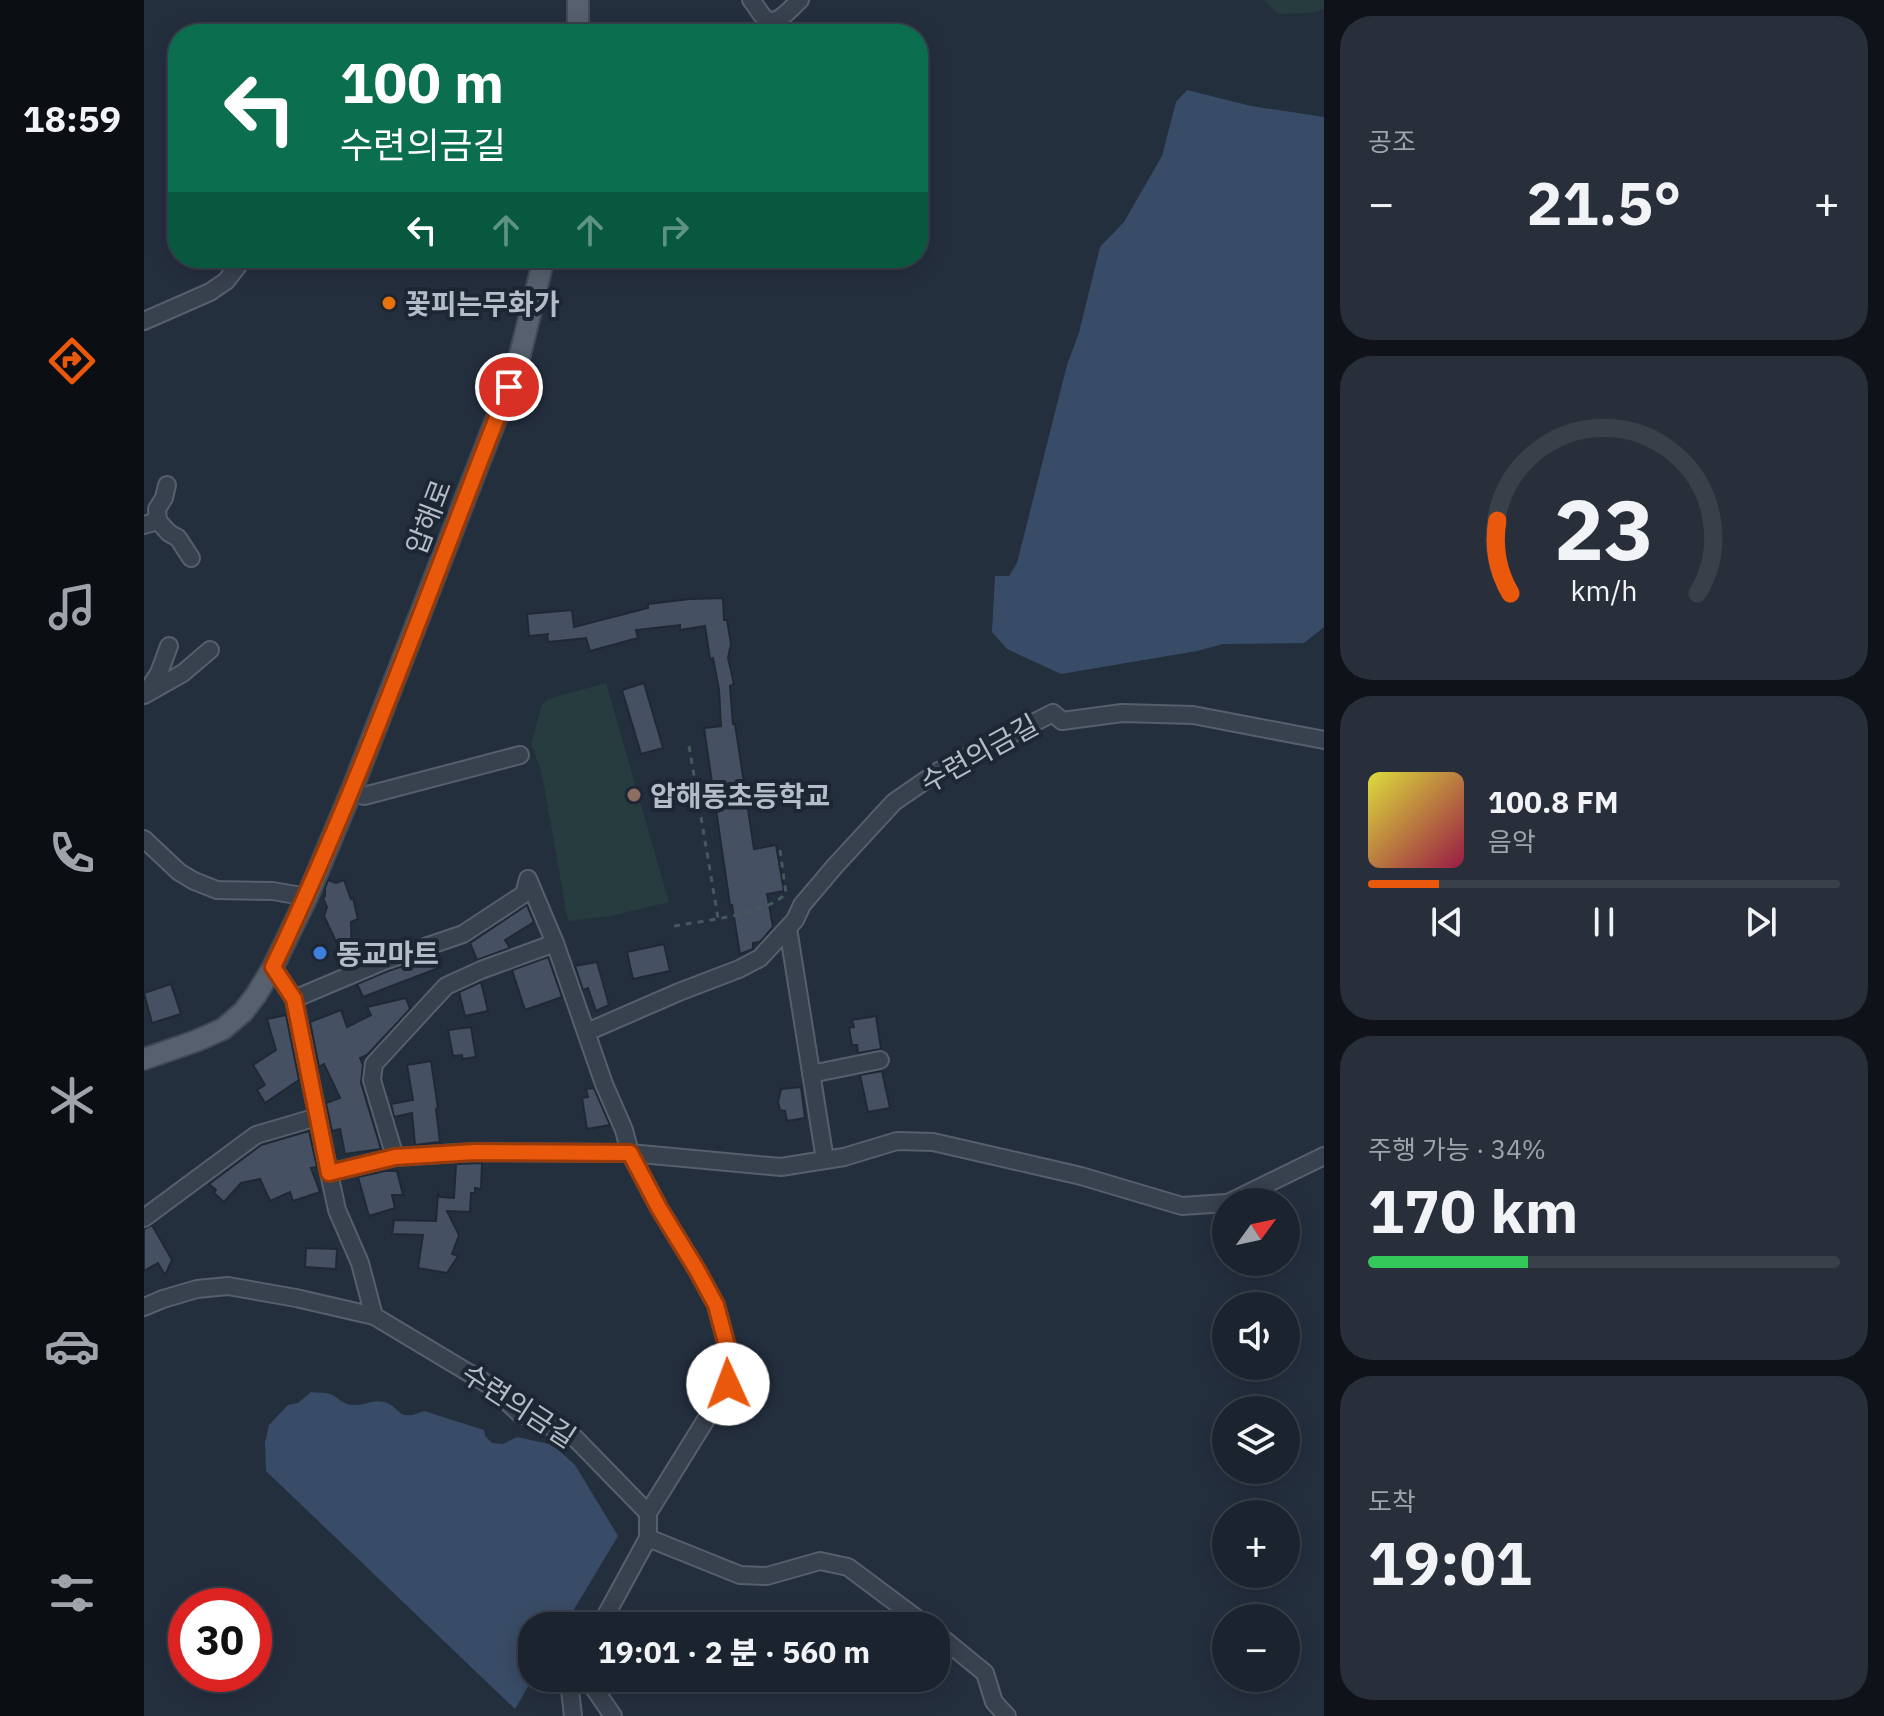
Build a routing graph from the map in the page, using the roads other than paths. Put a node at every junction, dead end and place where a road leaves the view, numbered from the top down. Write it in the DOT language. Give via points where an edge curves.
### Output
graph roads {
  1 [pos="578,0"];
  2 [pos="751,0"];
  3 [pos="800,0"];
  4 [pos="578,24"];
  5 [pos="236,268"];
  6 [pos="542,268"];
  7 [pos="144,321"];
  8 [pos="167,485"];
  9 [pos="151,523"];
  10 [pos="191,558"];
  11 [pos="169,646"];
  12 [pos="210,650"];
  13 [pos="145,694"];
  14 [pos="1324,740"];
  15 [pos="520,755"];
  16 [pos="351,792"];
  17 [pos="144,839"];
  18 [pos="307,897"];
  19 [pos="788,928"];
  20 [pos="555,943"];
  21 [pos="273,967"];
  22 [pos="294,999"];
  23 [pos="587,1032"];
  24 [pos="144,1059"];
  25 [pos="880,1060"];
  26 [pos="811,1074"];
  27 [pos="317,1117"];
  28 [pos="630,1153"];
  29 [pos="1324,1156"];
  30 [pos="395,1157"];
  31 [pos="825,1160"];
  32 [pos="329,1173"];
  33 [pos="1257,1188"];
  34 [pos="1212,1203"];
  35 [pos="144,1218"];
  36 [pos="144,1307"];
  37 [pos="374,1316"];
  38 [pos="648,1513"];
  39 [pos="648,1538"];
  40 [pos="608,1612"];
  41 [pos="908,1612"];
  42 [pos="950,1644"];
  43 [pos="570,1692"];
  44 [pos="597,1692"];
  45 [pos="573,1716"];
  46 [pos="613,1716"];
  47 [pos="1007,1716"];
  1 -- 4 [label="main road"];
  2 -- 3 [label="street" via="771,22"];
  5 -- 7 [label="street" via="210,292"];
  6 -- 16 [label="main road, 압해로" via="518,363"];
  8 -- 9 [label="street"];
  9 -- 10 [label="street" via="178,538"];
  11 -- 13 [label="street"];
  12 -- 13 [label="street"];
  14 -- 19 [label="street, 수련의금길" via="1193,715 1122,713 1062,721 1053,713 939,771 894,802 802,905"];
  15 -- 16 [label="street" via="364,796"];
  16 -- 18 [label="main road, 압해로"];
  17 -- 18 [label="street" via="179,872 217,890"];
  18 -- 21 [label="main road, 압해로"];
  19 -- 23 [label="street, 수련의금길" via="760,958 739,969"];
  19 -- 26 [label="street"];
  20 -- 22 [label="street" via="528,879 524,894 463,934"];
  20 -- 23 [label="street"];
  20 -- 30 [label="street" via="446,986 374,1064 372,1080"];
  21 -- 22 [label="street"];
  21 -- 24 [label="main road, 압해로" via="243,1012 223,1029"];
  22 -- 27 [label="street"];
  23 -- 28 [label="street"];
  25 -- 26 [label="street"];
  26 -- 31 [label="street"];
  27 -- 32 [label="street"];
  27 -- 35 [label="street" via="256,1135"];
  28 -- 30 [label="street"];
  28 -- 31 [label="street" via="781,1167"];
  28 -- 38 [label="street" via="716,1305 727,1346 728,1384"];
  29 -- 33 [label="street"];
  30 -- 32 [label="street"];
  31 -- 34 [label="street" via="897,1141 933,1142 1182,1206"];
  32 -- 37 [label="street"];
  36 -- 37 [label="street, 수련의금길" via="197,1289 228,1286"];
  37 -- 38 [label="street, 수련의금길" via="489,1385 519,1413 573,1436"];
  38 -- 39 [label="street"];
  39 -- 40 [label="street"];
  39 -- 41 [label="street" via="740,1575 767,1576 820,1561 848,1567"];
  42 -- 47 [label="street" via="985,1673 994,1702"];
  43 -- 45 [label="street"];
  44 -- 46 [label="street"];
}
